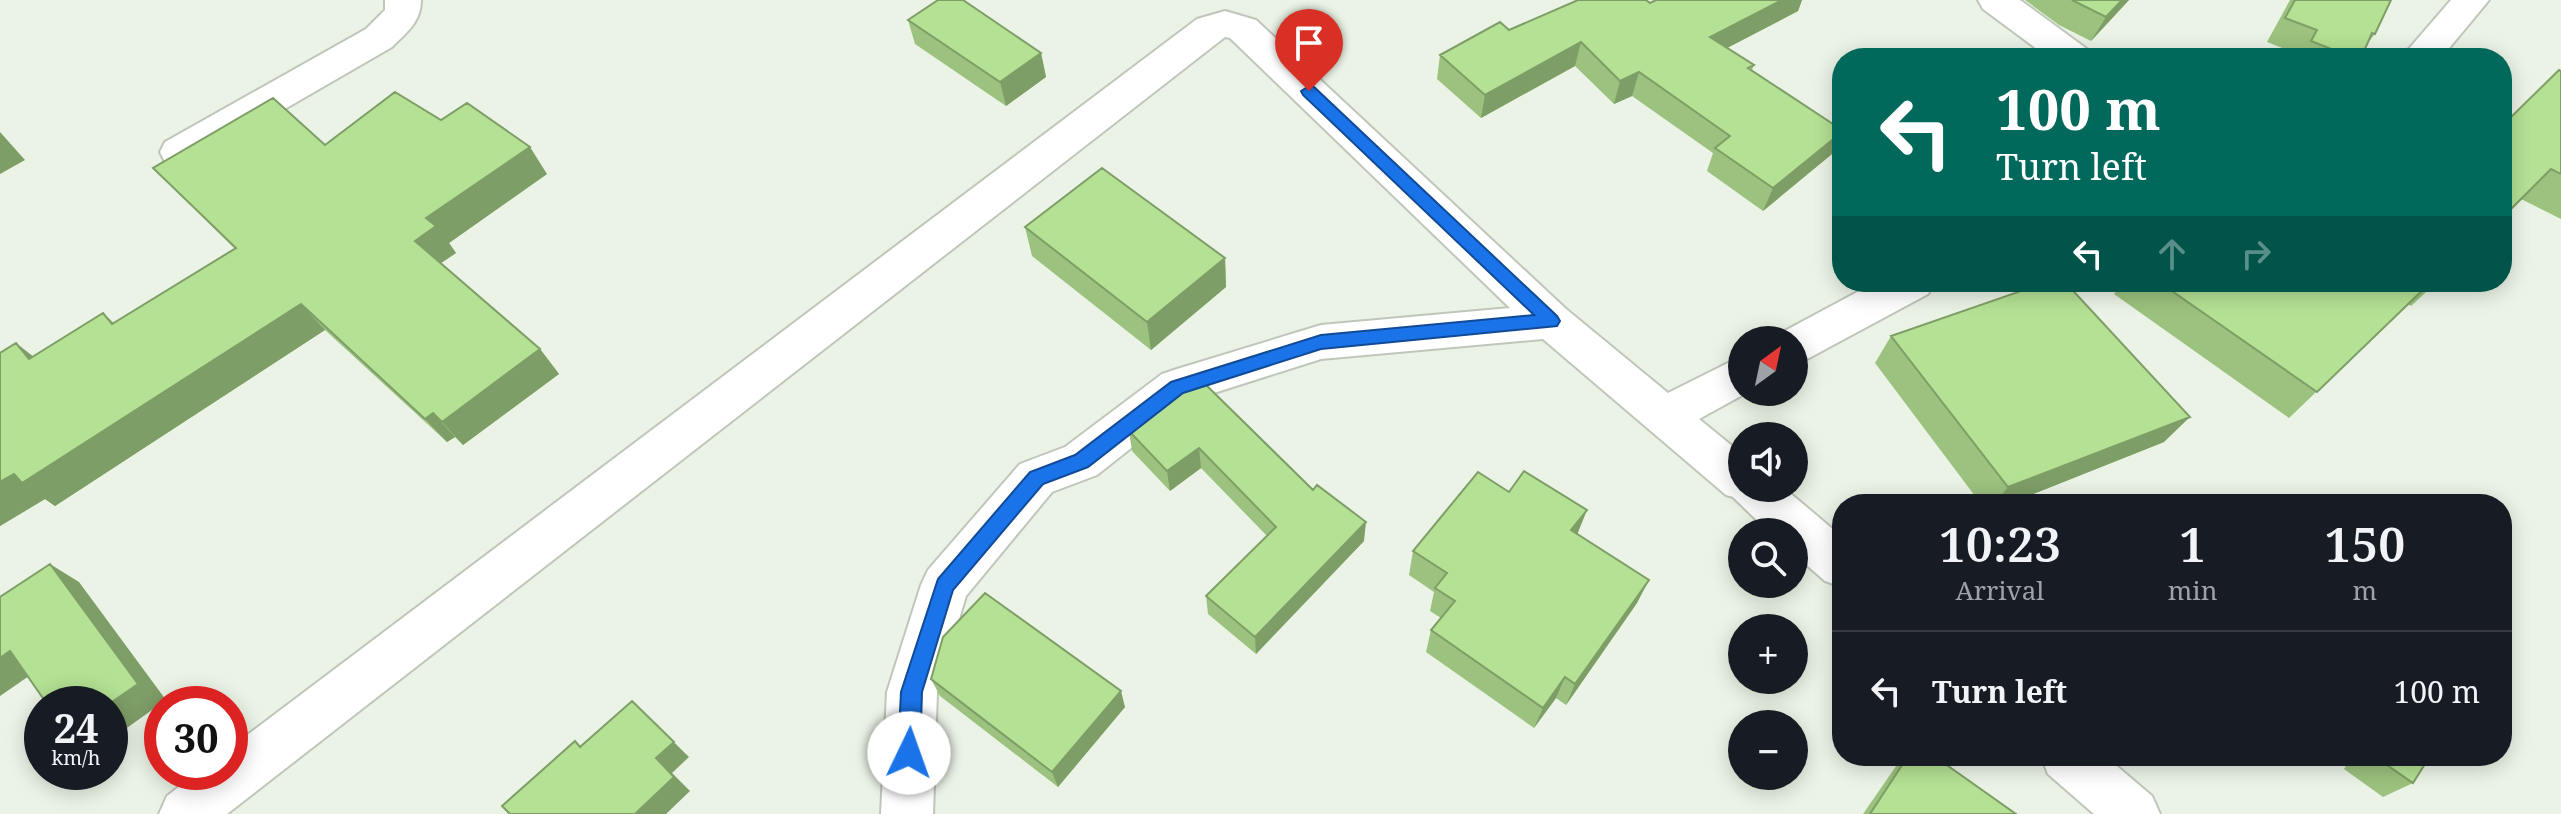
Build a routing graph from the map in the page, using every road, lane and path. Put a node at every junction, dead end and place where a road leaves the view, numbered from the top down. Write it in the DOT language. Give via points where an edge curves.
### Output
graph roads {
  1 [pos="403,0"];
  2 [pos="1996,0"];
  3 [pos="2471,0"];
  4 [pos="2061,48"];
  5 [pos="2429,48"];
  6 [pos="179,152"];
  7 [pos="1894,292"];
  8 [pos="1551,321"];
  9 [pos="1808,338"];
  10 [pos="1728,382"];
  11 [pos="1666,415"];
  12 [pos="1728,469"];
  13 [pos="1767,502"];
  14 [pos="1832,557"];
  15 [pos="2078,766"];
  16 [pos="185,814"];
  17 [pos="907,814"];
  18 [pos="2134,814"];
  1 -- 6 [label="street" via="403,14 379,38"];
  2 -- 4 [label="street"];
  3 -- 5 [label="street"];
  7 -- 9 [label="street"];
  8 -- 11 [label="street"];
  8 -- 16 [label="street" via="1243,29 1225,24 1210,28"];
  8 -- 17 [label="street" via="1307,346 1177,387 1081,461 1036,478 945,585 912,692"];
  10 -- 11 [label="street"];
  11 -- 12 [label="street"];
  13 -- 14 [label="street"];
  15 -- 18 [label="street"];
}
